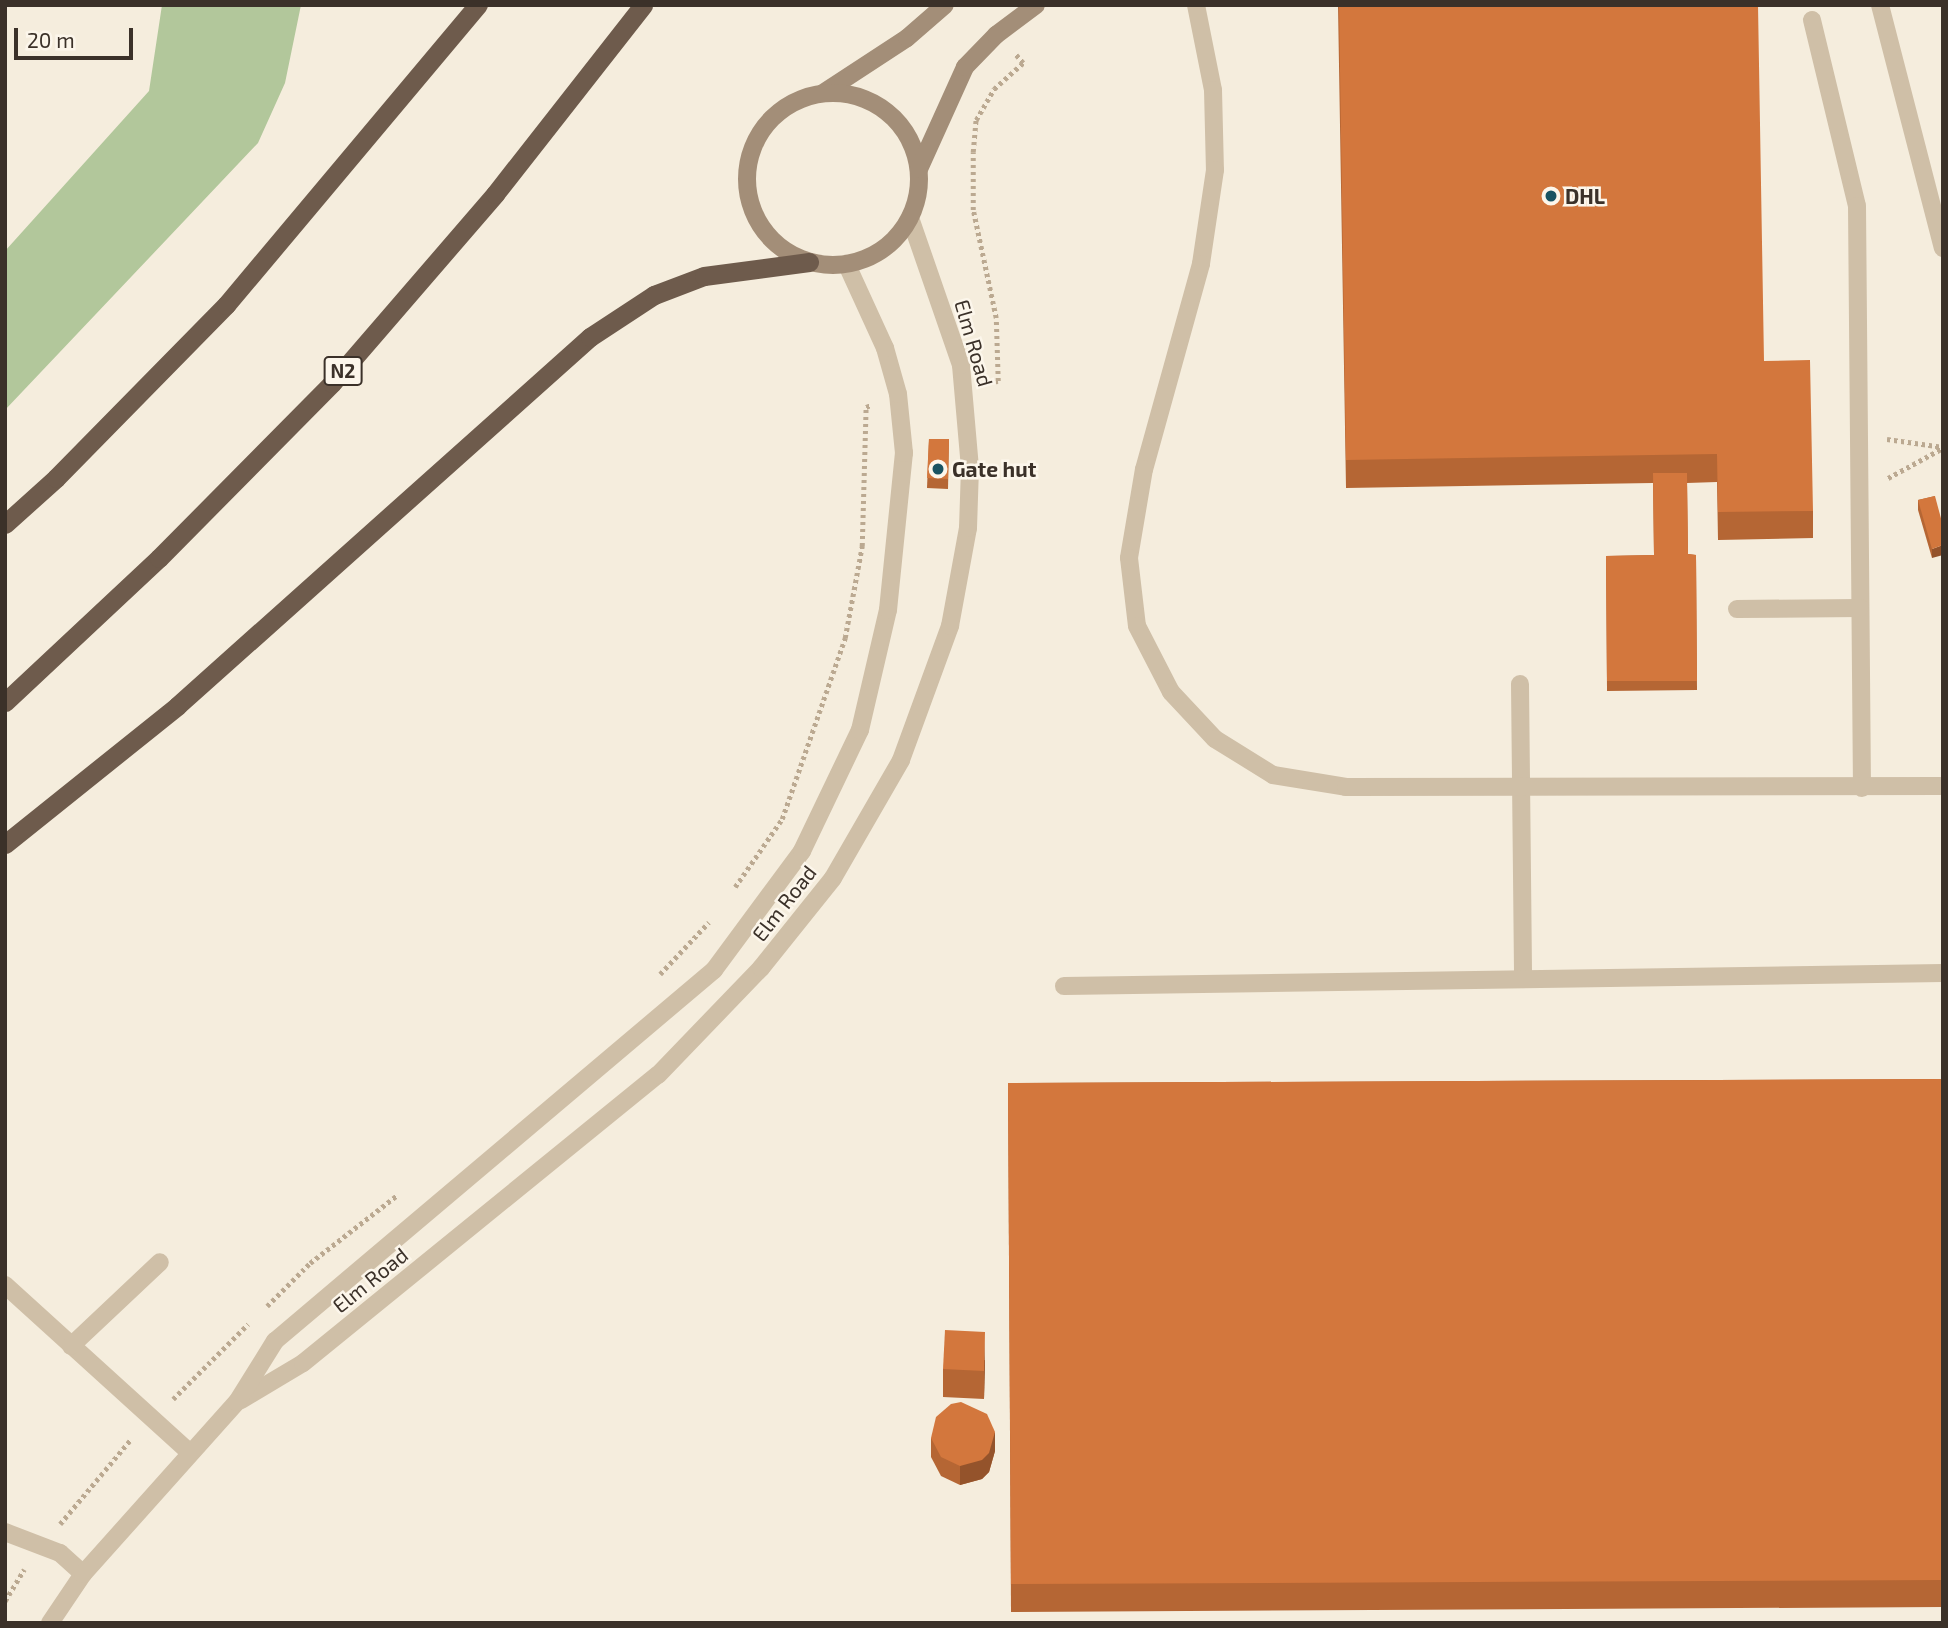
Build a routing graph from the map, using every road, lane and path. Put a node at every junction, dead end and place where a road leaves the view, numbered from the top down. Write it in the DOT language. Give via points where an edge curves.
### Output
graph roads {
  1 [pos="478,5"];
  2 [pos="643,5"];
  3 [pos="945,5"];
  4 [pos="1036,5"];
  5 [pos="1196,5"];
  6 [pos="1880,5"];
  7 [pos="1812,20"];
  8 [pos="996,35"];
  9 [pos="823,93"];
  10 [pos="919,169"];
  11 [pos="910,218"];
  12 [pos="1943,248"];
  13 [pos="809,262"];
  14 [pos="847,265"];
  15 [pos="998,381"];
  16 [pos="866,407"];
  17 [pos="1858,434"];
  18 [pos="1943,448"];
  19 [pos="1859,493"];
  20 [pos="5,524"];
  21 [pos="1860,608"];
  22 [pos="1737,609"];
  23 [pos="1520,684"];
  24 [pos="5,702"];
  25 [pos="1943,786"];
  26 [pos="1521,787"];
  27 [pos="1862,788"];
  28 [pos="5,844"];
  29 [pos="729,895"];
  30 [pos="714,917"];
  31 [pos="1943,972"];
  32 [pos="656,978"];
  33 [pos="1523,979"];
  34 [pos="1064,986"];
  35 [pos="399,1194"];
  36 [pos="160,1262"];
  37 [pos="5,1285"];
  38 [pos="262,1310"];
  39 [pos="253,1320"];
  40 [pos="71,1346"];
  41 [pos="237,1402"];
  42 [pos="167,1405"];
  43 [pos="137,1432"];
  44 [pos="189,1452"];
  45 [pos="5,1532"];
  46 [pos="42,1545"];
  47 [pos="83,1574"];
  48 [pos="5,1601"];
  49 [pos="51,1623"];
  1 -- 20 [label="highway" via="226,305"];
  2 -- 24 [label="highway, N2" via="495,194 332,383 159,558"];
  3 -- 9 [label="main road" via="907,38"];
  4 -- 8 [label="main road"];
  5 -- 26 [label="street" via="1213,90 1215,170 1191,310 1142,482 1129,558 1137,626 1171,692 1216,739 1273,775 1346,787"];
  6 -- 12 [label="street"];
  7 -- 17 [label="street" via="1857,205"];
  8 -- 10 [label="main road" via="958,78"];
  8 -- 15 [label="path" via="1023,63 994,89 976,120 972,152 973,210 996,318"];
  9 -- 10 [label="main road" via="853,94 880,106 906,133"];
  9 -- 13 [label="main road" via="795,101 771,119 754,143 747,172 749,201 762,228 782,249"];
  10 -- 11 [label="main road" via="918,194"];
  11 -- 14 [label="main road" via="894,240 873,256"];
  11 -- 41 [label="street, Elm Road" via="961,365 969,416 968,516 950,626 901,760 833,878 761,968 659,1075 303,1363"];
  13 -- 14 [label="main road"];
  13 -- 28 [label="highway" via="704,276 654,295 590,337 177,706"];
  14 -- 41 [label="street, Elm Road" via="885,348 898,394 904,453 888,610 860,730 802,851 714,970 275,1341"];
  16 -- 29 [label="path" via="862,546 845,638 782,819"];
  17 -- 18 [label="path"];
  17 -- 19 [label="street"];
  18 -- 19 [label="path"];
  19 -- 21 [label="street"];
  21 -- 22 [label="street"];
  21 -- 27 [label="street"];
  23 -- 26 [label="street"];
  25 -- 27 [label="street"];
  26 -- 27 [label="street"];
  26 -- 33 [label="street"];
  30 -- 32 [label="path"];
  31 -- 33 [label="street"];
  33 -- 34 [label="street"];
  35 -- 38 [label="path" via="310,1263"];
  36 -- 40 [label="street"];
  37 -- 40 [label="street"];
  39 -- 42 [label="path"];
  40 -- 44 [label="street"];
  41 -- 44 [label="street, Elm Road"];
  43 -- 46 [label="path"];
  44 -- 47 [label="street, Elm Road"];
  45 -- 46 [label="street"];
  46 -- 47 [label="street" via="60,1552"];
  46 -- 48 [label="path"];
  47 -- 49 [label="street, Elm Road"];
}
